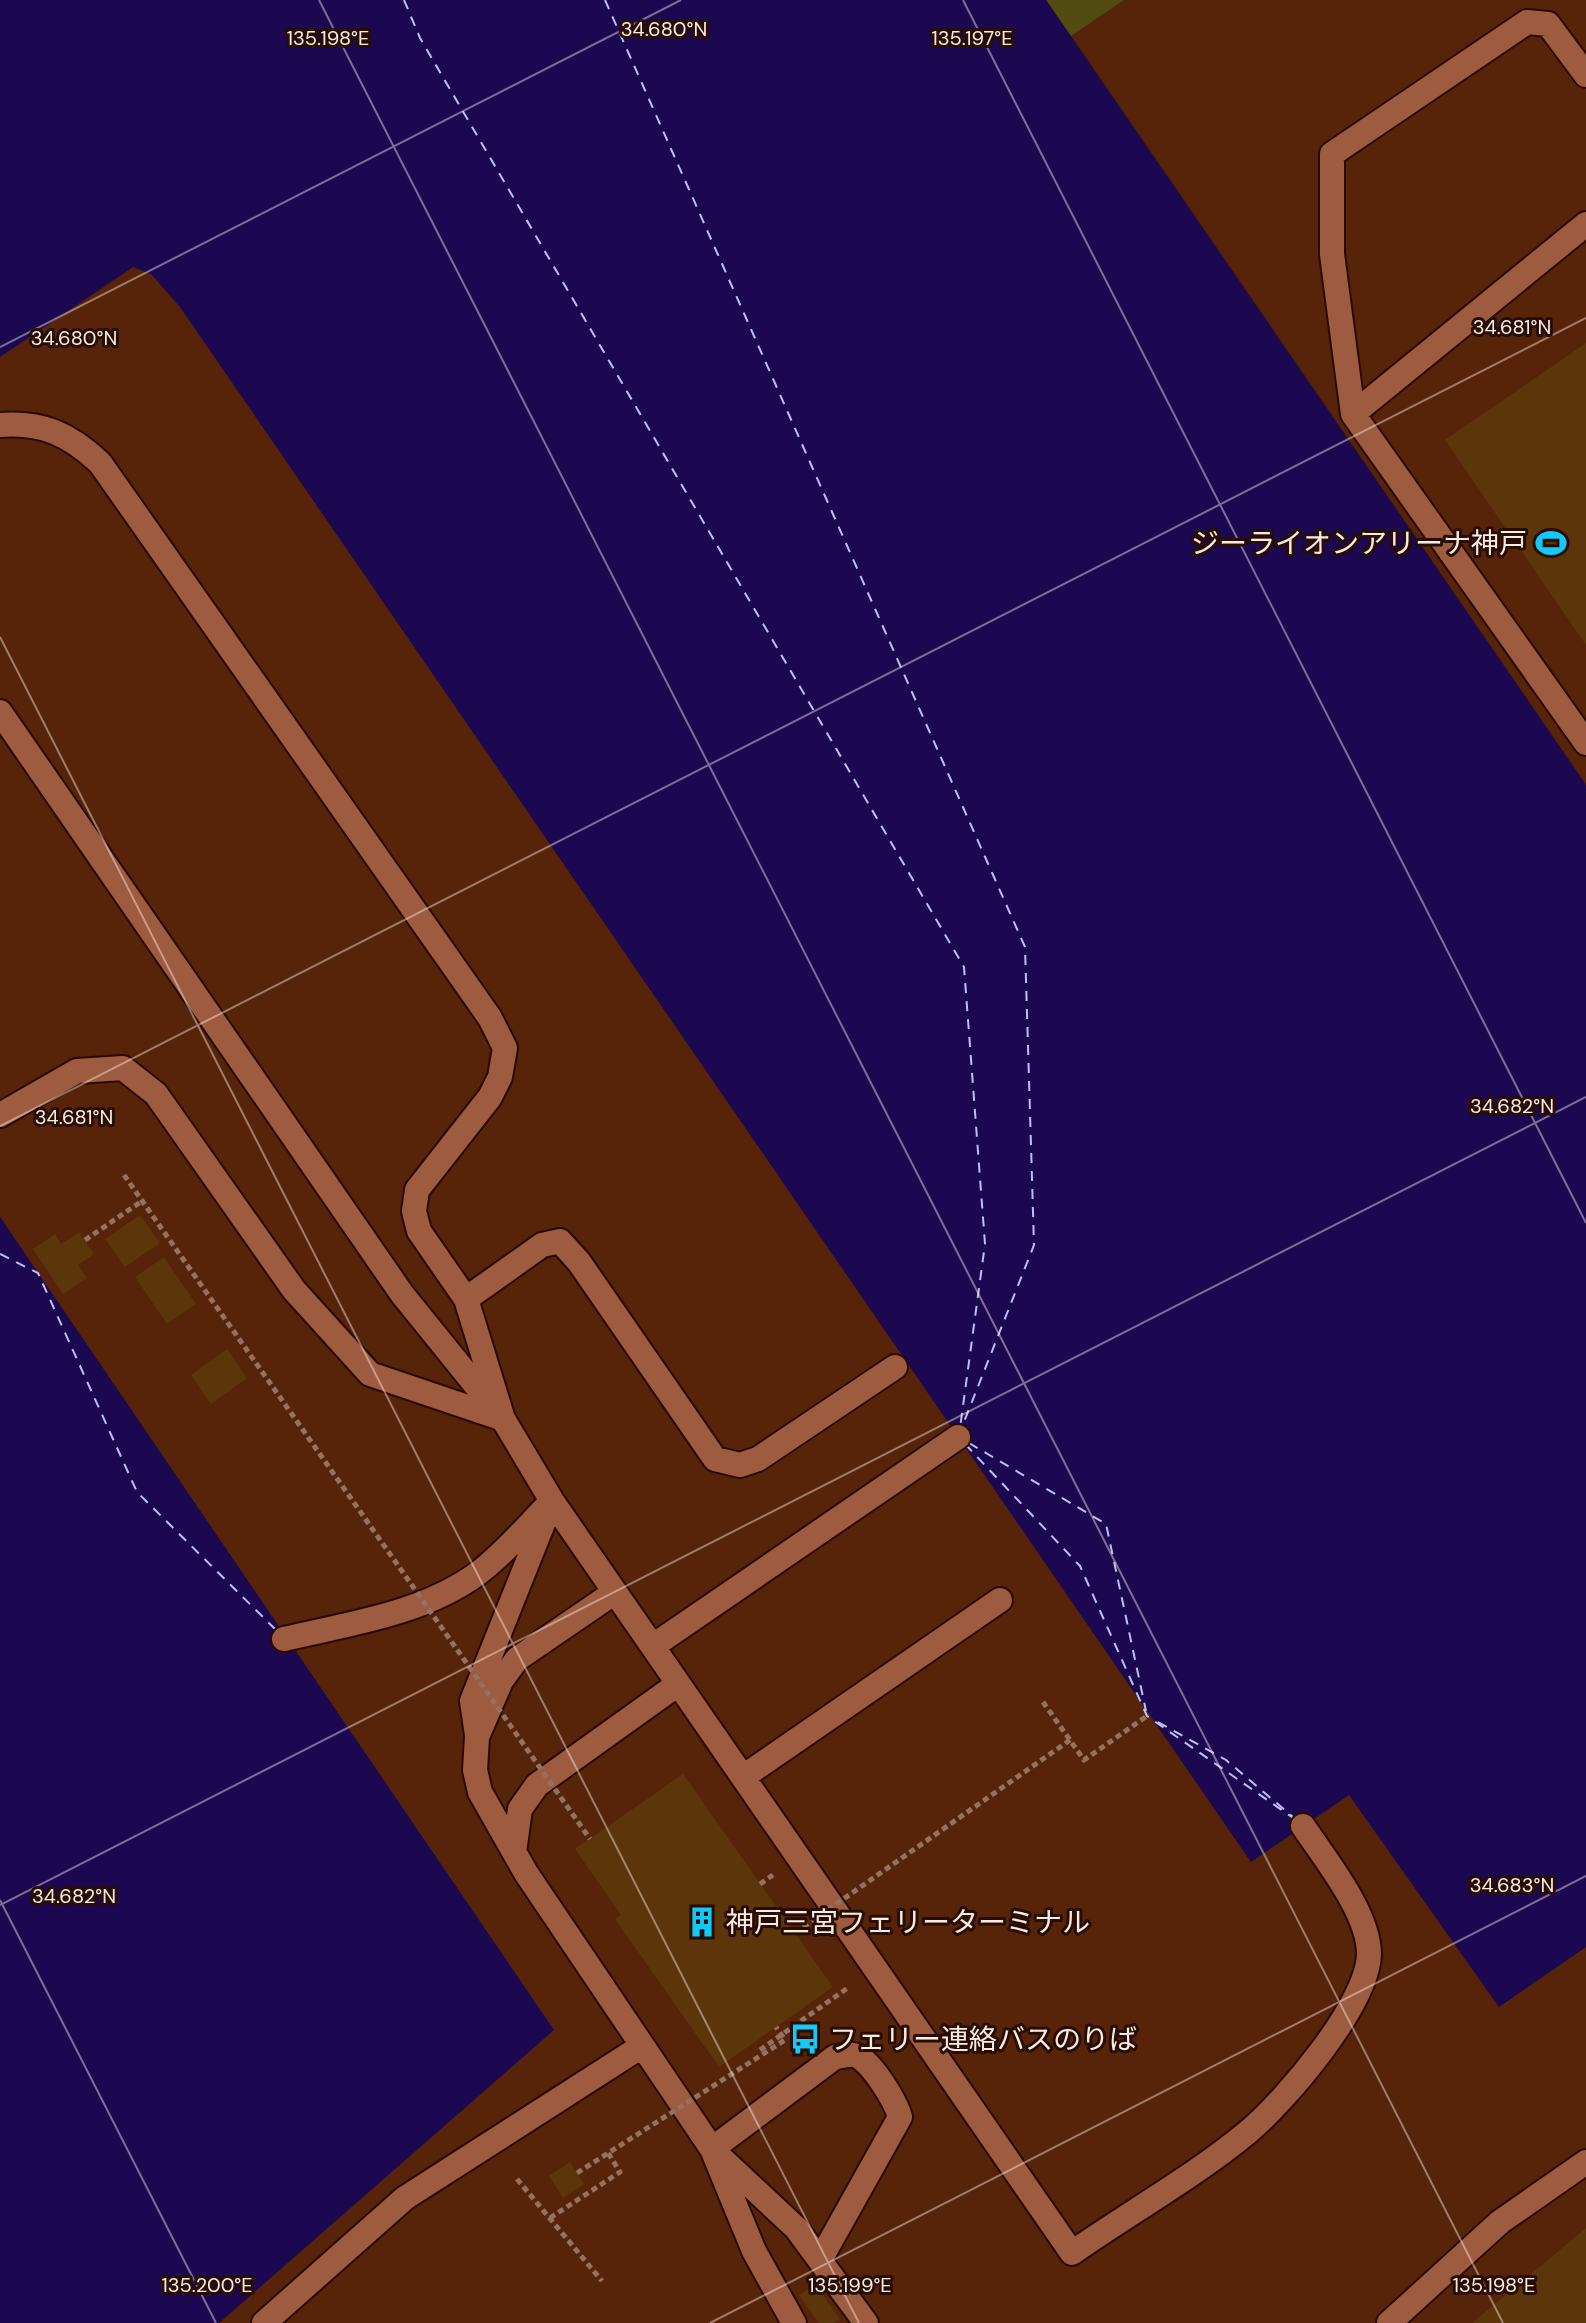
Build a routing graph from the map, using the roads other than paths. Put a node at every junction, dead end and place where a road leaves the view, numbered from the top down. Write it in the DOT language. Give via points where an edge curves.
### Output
graph roads {
  1 [pos="1586,75"];
  2 [pos="1586,224"];
  3 [pos="1353,414"];
  4 [pos="0,425"];
  5 [pos="0,712"];
  6 [pos="1586,743"];
  7 [pos="0,1115"];
  8 [pos="466,1299"];
  9 [pos="895,1367"];
  10 [pos="503,1419"];
  11 [pos="958,1437"];
  12 [pos="552,1501"];
  13 [pos="615,1592"];
  14 [pos="1000,1600"];
  15 [pos="284,1639"];
  16 [pos="653,1646"];
  17 [pos="678,1684"];
  18 [pos="477,1737"];
  19 [pos="743,1777"];
  20 [pos="1303,1826"];
  21 [pos="514,1852"];
  22 [pos="642,2046"];
  23 [pos="712,2149"];
  24 [pos="1586,2162"];
  25 [pos="820,2260"];
  26 [pos="264,2323"];
  27 [pos="794,2323"];
  28 [pos="866,2323"];
  29 [pos="1389,2323"];
  1 -- 3 [label="lane" via="1548,24 1527,22 1332,154 1332,254"];
  2 -- 3 [label="lane"];
  3 -- 6 [label="lane"];
  4 -- 8 [label="lane" via="20,423 76,440 100,463 490,1018 505,1048 500,1077 417,1190 414,1211 419,1231"];
  5 -- 10 [label="lane" via="402,1294"];
  7 -- 10 [label="lane" via="77,1071 123,1068 156,1094 294,1290 370,1374"];
  8 -- 9 [label="lane" via="542,1245 560,1241 715,1459 740,1465 758,1459"];
  8 -- 10 [label="lane"];
  10 -- 12 [label="lane"];
  11 -- 16 [label="lane"];
  12 -- 13 [label="lane"];
  12 -- 15 [label="lane" via="477,1573 446,1592 387,1615"];
  12 -- 18 [label="lane" via="472,1701"];
  13 -- 16 [label="lane"];
  13 -- 18 [label="lane" via="517,1659 501,1681"];
  14 -- 19 [label="lane"];
  16 -- 17 [label="lane"];
  17 -- 19 [label="lane"];
  17 -- 21 [label="lane" via="537,1785 520,1809"];
  18 -- 21 [label="lane" via="477,1781"];
  19 -- 20 [label="lane" via="1072,2253 1249,2131 1323,2049 1364,1984 1369,1952 1355,1905"];
  21 -- 22 [label="lane"];
  22 -- 23 [label="lane"];
  22 -- 26 [label="lane" via="405,2198"];
  23 -- 25 [label="lane" via="796,2228"];
  23 -- 25 [label="lane" via="835,2057 853,2054 864,2060 900,2117"];
  23 -- 27 [label="lane" via="754,2251"];
  24 -- 29 [label="lane" via="1500,2222"];
  25 -- 28 [label="lane"];
}
